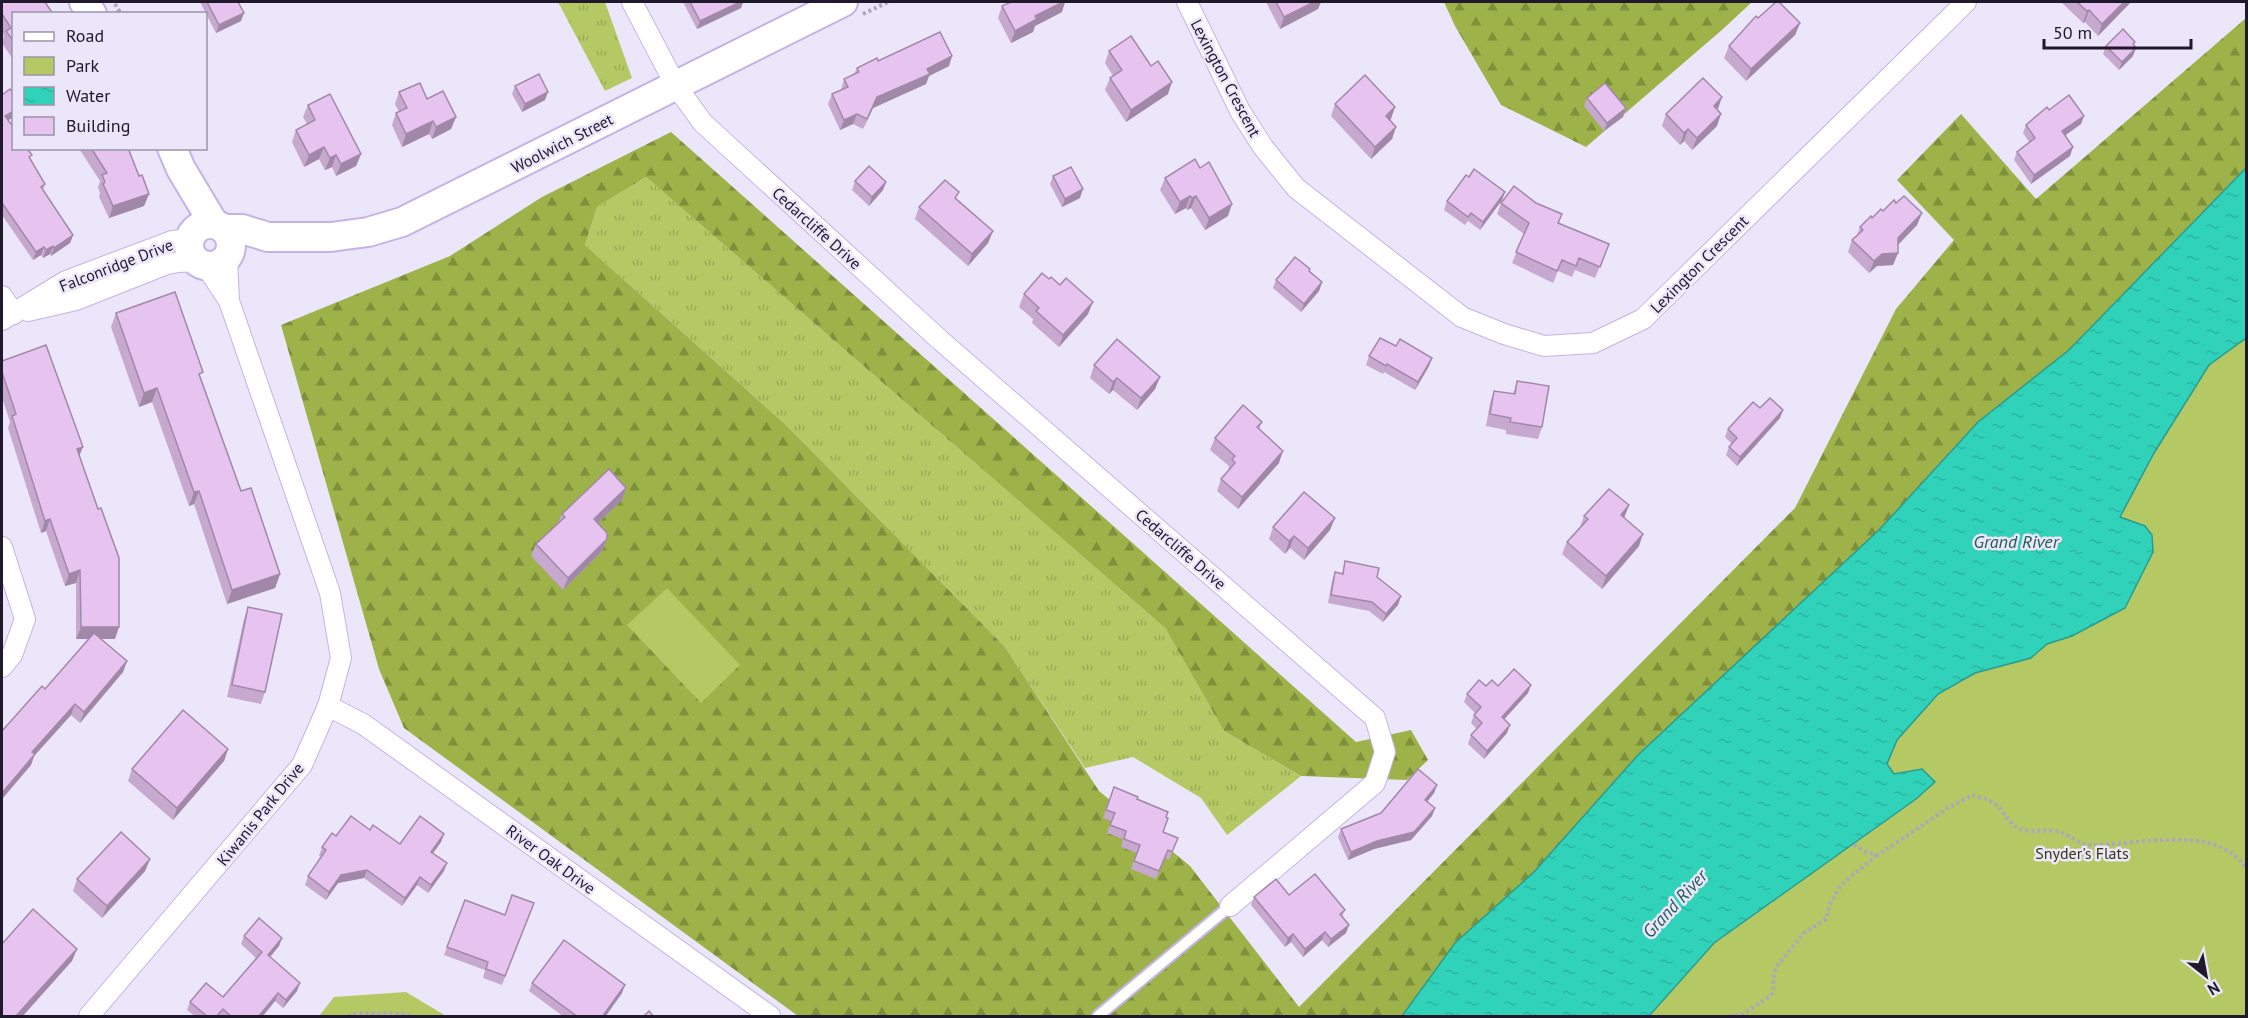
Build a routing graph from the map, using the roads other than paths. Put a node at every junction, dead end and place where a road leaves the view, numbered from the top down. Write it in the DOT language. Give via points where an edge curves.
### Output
graph roads {
  1 [pos="632,2"];
  2 [pos="843,2"];
  3 [pos="1187,2"];
  4 [pos="1966,2"];
  5 [pos="676,86"];
  6 [pos="176,159"];
  7 [pos="210,245"];
  8 [pos="2,296"];
  9 [pos="8,317"];
  10 [pos="2,547"];
  11 [pos="2,667"];
  12 [pos="328,706"];
  13 [pos="1230,906"];
  14 [pos="89,1017"];
  15 [pos="770,1017"];
  16 [pos="1098,1017"];
  1 -- 5 [label="street, Cedarcliffe Drive"];
  2 -- 5 [label="street, Woolwich Street"];
  3 -- 4 [label="street, Lexington Crescent" via="1240,111 1296,188 1462,317 1544,346 1593,342 1643,319"];
  5 -- 7 [label="street, Woolwich Street" via="402,222 331,237 268,237 246,247"];
  5 -- 13 [label="street, Cedarcliffe Drive" via="703,123 940,340 1375,718 1385,752 1375,783"];
  6 -- 7 [label="street" via="184,203"];
  7 -- 9 [label="street, Falconridge Drive" via="172,241 66,281"];
  7 -- 12 [label="street, Kiwanis Park Drive" via="330,592 341,658"];
  8 -- 9 [label="street"];
  10 -- 11 [label="street" via="25,619 12,655"];
  12 -- 14 [label="street, Kiwanis Park Drive" via="302,765"];
  12 -- 15 [label="street, River Oak Drive" via="363,724"];
  13 -- 16 [label="lane, Cedarcliffe Drive"];
}
